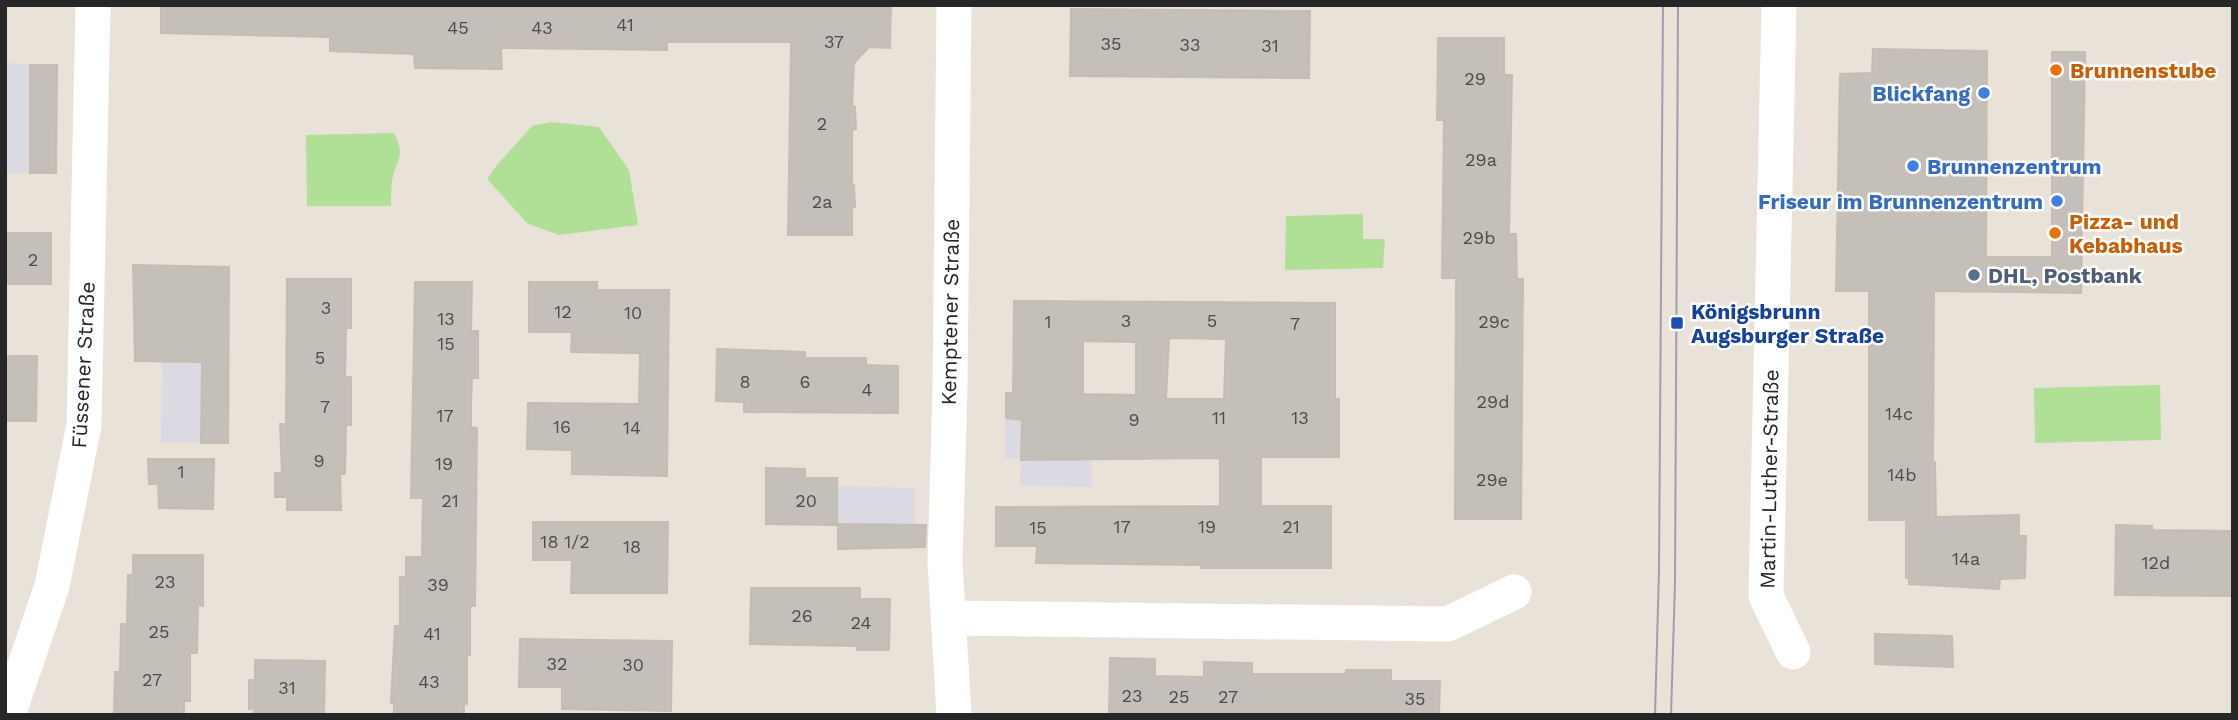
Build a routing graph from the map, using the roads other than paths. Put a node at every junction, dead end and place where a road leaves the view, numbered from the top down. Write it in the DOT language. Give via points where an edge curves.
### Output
graph roads {
  1 [pos="93,5"];
  2 [pos="954,5"];
  3 [pos="1779,5"];
  4 [pos="1514,592"];
  5 [pos="948,618"];
  6 [pos="1793,652"];
  7 [pos="8,715"];
  8 [pos="954,715"];
  1 -- 7 [label="street, Füssener Straße" via="84,425 52,586"];
  2 -- 5 [label="street, Kemptener Straße" via="945,562"];
  3 -- 6 [label="street, Martin-Luther-Straße" via="1766,596"];
  4 -- 5 [label="street" via="1448,624"];
  5 -- 8 [label="street, Kemptener Straße"];
}
